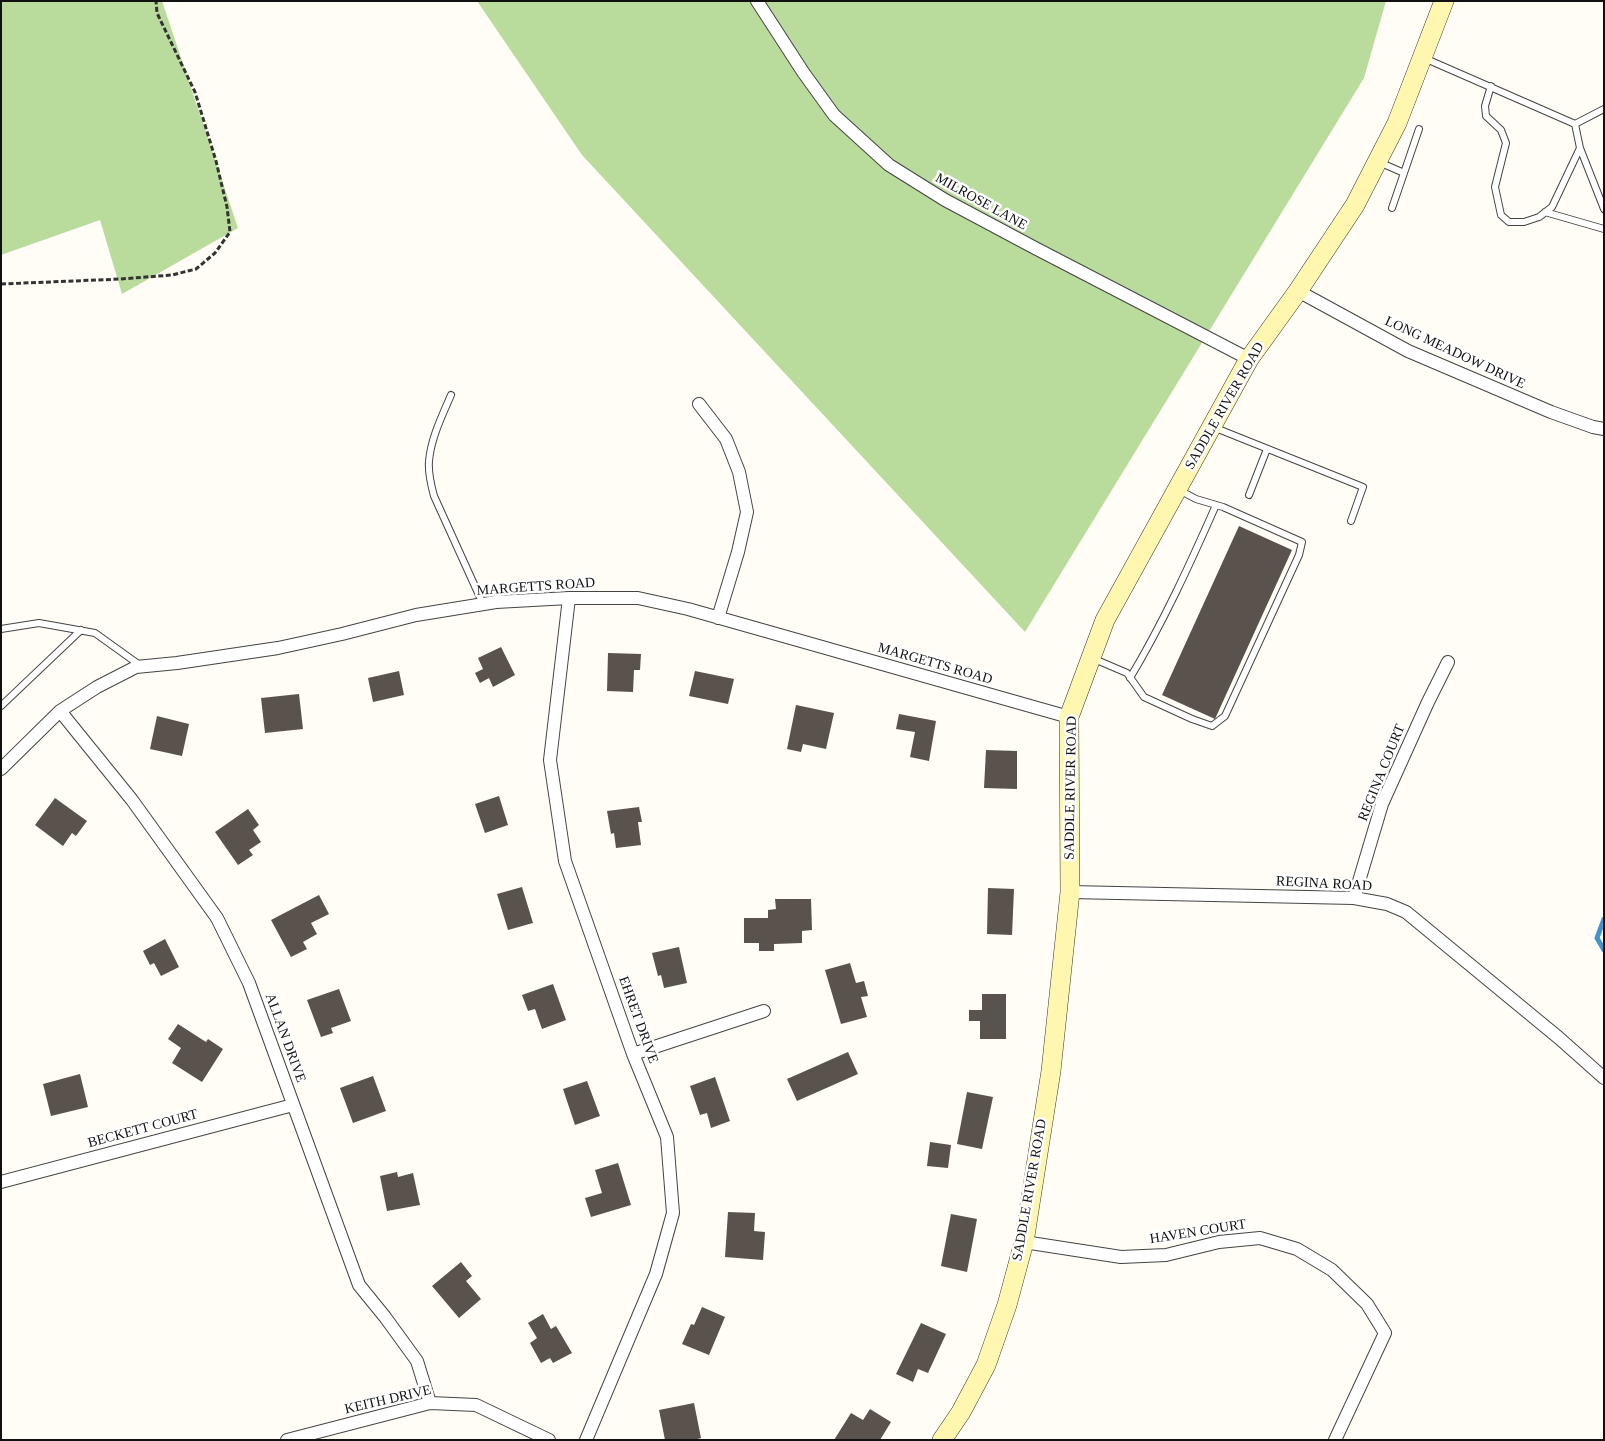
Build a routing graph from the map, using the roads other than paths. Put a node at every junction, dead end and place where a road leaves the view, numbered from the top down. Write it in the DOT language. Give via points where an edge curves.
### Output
graph roads {
  1 [pos="757,1"];
  2 [pos="1444,1"];
  3 [pos="1423,57"];
  4 [pos="1491,86"];
  5 [pos="1604,109"];
  6 [pos="1575,124"];
  7 [pos="1419,129"];
  8 [pos="1580,148"];
  9 [pos="1378,161"];
  10 [pos="1404,173"];
  11 [pos="1392,208"];
  12 [pos="1604,210"];
  13 [pos="1545,212"];
  14 [pos="1604,229"];
  15 [pos="1298,291"];
  16 [pos="1249,359"];
  17 [pos="451,395"];
  18 [pos="699,404"];
  19 [pos="1212,426"];
  20 [pos="1604,429"];
  21 [pos="1267,448"];
  22 [pos="1177,489"];
  23 [pos="1249,495"];
  24 [pos="1216,505"];
  25 [pos="1351,522"];
  26 [pos="570,598"];
  27 [pos="483,604"];
  28 [pos="718,618"];
  29 [pos="1,630"];
  30 [pos="80,630"];
  31 [pos="1091,657"];
  32 [pos="1448,662"];
  33 [pos="142,667"];
  34 [pos="1130,678"];
  35 [pos="1,706"];
  36 [pos="60,712"];
  37 [pos="1069,717"];
  38 [pos="1,769"];
  39 [pos="1070,892"];
  40 [pos="1354,898"];
  41 [pos="764,1012"];
  42 [pos="633,1054"];
  43 [pos="1604,1078"];
  44 [pos="293,1104"];
  45 [pos="1,1182"];
  46 [pos="1024,1242"];
  47 [pos="430,1402"];
  48 [pos="287,1440"];
  49 [pos="549,1440"];
  50 [pos="586,1440"];
  51 [pos="942,1440"];
  52 [pos="1335,1440"];
  1 -- 16 [label="street, MILROSE LANE" via="834,115 889,165 945,200"];
  2 -- 3 [label="main road, SADDLE RIVER ROAD"];
  3 -- 4 [label="lane"];
  3 -- 9 [label="main road, SADDLE RIVER ROAD"];
  4 -- 6 [label="lane"];
  4 -- 13 [label="lane" via="1485,106 1486,116 1501,130 1506,143 1495,187 1501,215 1509,222 1524,222"];
  5 -- 6 [label="lane"];
  6 -- 8 [label="lane"];
  7 -- 10 [label="lane"];
  8 -- 12 [label="lane"];
  8 -- 13 [label="lane" via="1552,207"];
  9 -- 10 [label="lane"];
  9 -- 15 [label="main road, SADDLE RIVER ROAD" via="1356,205"];
  10 -- 11 [label="lane"];
  13 -- 14 [label="lane"];
  15 -- 16 [label="main road, SADDLE RIVER ROAD"];
  15 -- 20 [label="street, LONG MEADOW DRIVE" via="1408,351 1551,412"];
  16 -- 19 [label="main road, SADDLE RIVER ROAD"];
  17 -- 27 [label="lane" via="436,429 429,462 430,478 434,496"];
  18 -- 28 [label="street" via="726,439 747,512"];
  19 -- 21 [label="lane"];
  19 -- 22 [label="main road, SADDLE RIVER ROAD"];
  21 -- 23 [label="lane"];
  21 -- 25 [label="lane" via="1364,487"];
  22 -- 24 [label="lane"];
  22 -- 31 [label="main road, SADDLE RIVER ROAD" via="1105,620"];
  24 -- 34 [label="lane" via="1189,566"];
  24 -- 34 [label="lane" via="1302,542 1299,555 1225,716 1212,726 1192,719 1144,697"];
  26 -- 27 [label="street, MARGETTS ROAD"];
  26 -- 28 [label="street, MARGETTS ROAD" via="638,598"];
  26 -- 42 [label="street, EHRET DRIVE" via="550,760 565,861"];
  27 -- 33 [label="street, MARGETTS ROAD" via="416,615 278,648"];
  28 -- 37 [label="street, MARGETTS ROAD"];
  29 -- 30 [label="lane" via="39,623"];
  30 -- 33 [label="lane" via="95,633"];
  30 -- 35 [label="lane"];
  31 -- 34 [label="lane" via="1127,673"];
  31 -- 37 [label="main road, SADDLE RIVER ROAD"];
  32 -- 40 [label="street, REGINA COURT" via="1382,804"];
  33 -- 36 [label="street, MARGETTS ROAD" via="97,687"];
  36 -- 38 [label="street, MARGETTS ROAD"];
  36 -- 44 [label="street, ALLAN DRIVE" via="132,800 217,918 249,983"];
  37 -- 39 [label="main road, SADDLE RIVER ROAD"];
  39 -- 40 [label="street, REGINA ROAD"];
  39 -- 46 [label="main road, SADDLE RIVER ROAD" via="1051,1071"];
  40 -- 43 [label="street, REGINA ROAD" via="1387,904 1406,912"];
  41 -- 42 [label="street"];
  42 -- 50 [label="street, EHRET DRIVE" via="667,1137 673,1213 656,1274"];
  44 -- 45 [label="street, BECKETT COURT"];
  44 -- 47 [label="street, ALLAN DRIVE" via="358,1285 417,1361"];
  46 -- 51 [label="main road, SADDLE RIVER ROAD" via="986,1365"];
  46 -- 52 [label="street, HAVEN COURT" via="1121,1257 1166,1255 1218,1242 1260,1238 1297,1249 1332,1270 1367,1304 1385,1334"];
  47 -- 48 [label="street, KEITH DRIVE"];
  47 -- 49 [label="street, KEITH DRIVE" via="476,1405"];
}
